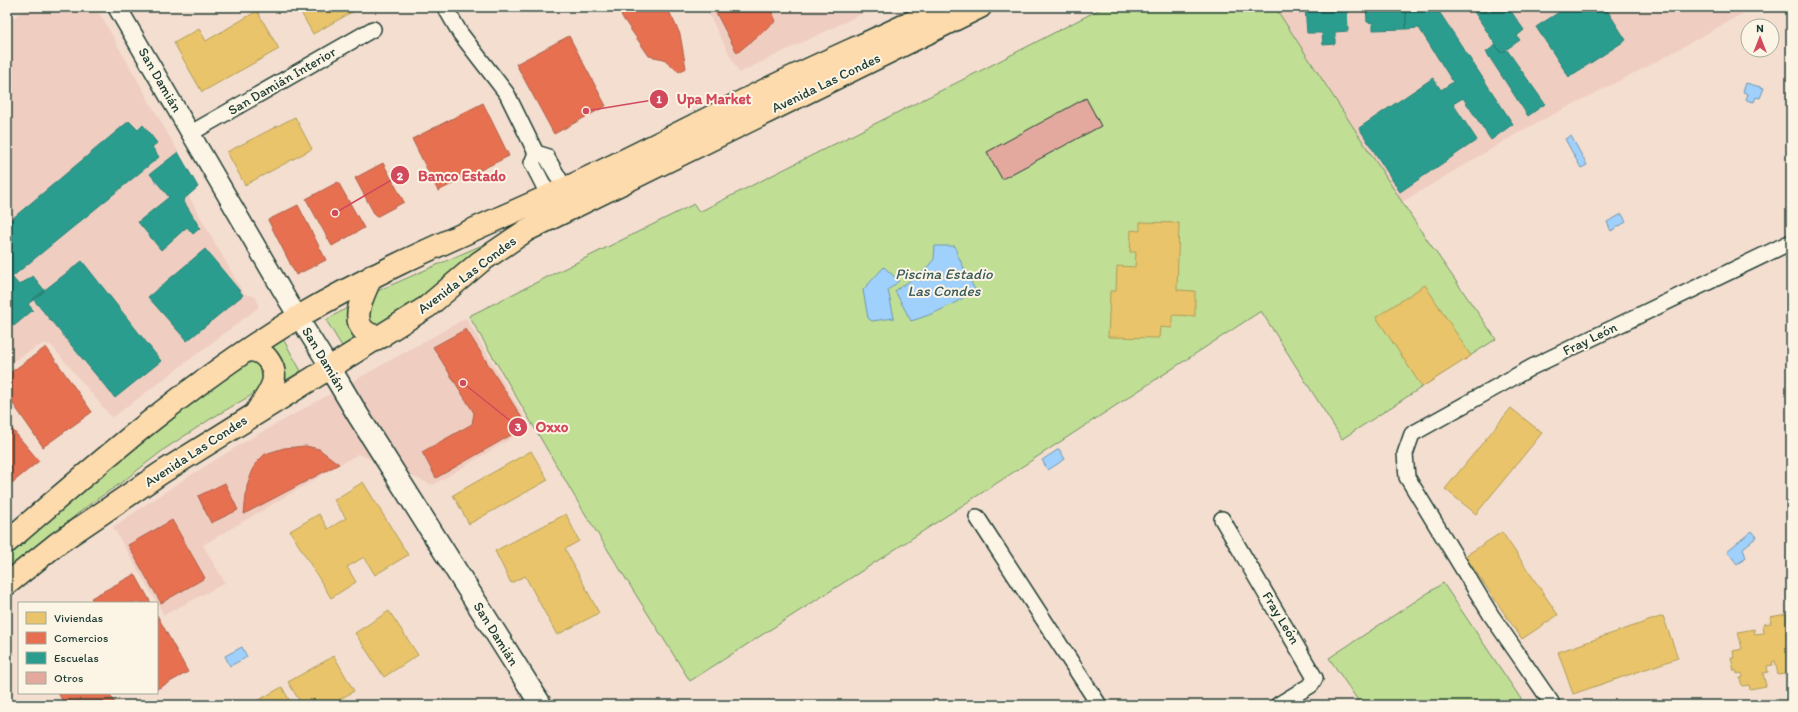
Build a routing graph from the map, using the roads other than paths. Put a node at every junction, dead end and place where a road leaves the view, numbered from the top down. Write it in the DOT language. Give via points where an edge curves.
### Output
graph roads {
  1 [pos="117,7"];
  2 [pos="444,7"];
  3 [pos="943,7"];
  4 [pos="980,7"];
  5 [pos="373,29"];
  6 [pos="191,133"];
  7 [pos="557,192"];
  8 [pos="1791,242"];
  9 [pos="372,276"];
  10 [pos="298,317"];
  11 [pos="381,337"];
  12 [pos="249,350"];
  13 [pos="330,368"];
  14 [pos="256,412"];
  15 [pos="977,517"];
  16 [pos="1222,519"];
  17 [pos="7,542"];
  18 [pos="7,584"];
  19 [pos="1551,702"];
  20 [pos="541,705"];
  21 [pos="1099,705"];
  22 [pos="1278,705"];
  1 -- 6 [label="street, San Damián"];
  2 -- 7 [label="street" via="460,34 507,94 536,153 546,156"];
  3 -- 7 [label="main road, Avenida Las Condes"];
  4 -- 11 [label="main road, Avenida Las Condes" via="527,230 496,250 427,307"];
  5 -- 6 [label="street, San Damián Interior"];
  6 -- 10 [label="street, San Damián"];
  7 -- 9 [label="main road, Avenida Las Condes"];
  8 -- 19 [label="street, Fray León" via="1532,367 1412,434 1405,454 1407,477 1491,615"];
  9 -- 10 [label="main road, Avenida Las Condes"];
  9 -- 11 [label="main road" via="361,300 358,318 366,332"];
  10 -- 12 [label="main road, Avenida Las Condes"];
  10 -- 13 [label="street, San Damián"];
  11 -- 13 [label="main road, Avenida Las Condes"];
  12 -- 14 [label="main road" via="258,351 266,357 273,372 270,390"];
  12 -- 17 [label="main road, Avenida Las Condes" via="136,433"];
  13 -- 14 [label="main road, Avenida Las Condes"];
  13 -- 20 [label="main road, San Damián"];
  14 -- 18 [label="main road, Avenida Las Condes" via="81,526"];
  15 -- 21 [label="street"];
  16 -- 22 [label="street, Fray León" via="1315,678 1311,685"];
}
